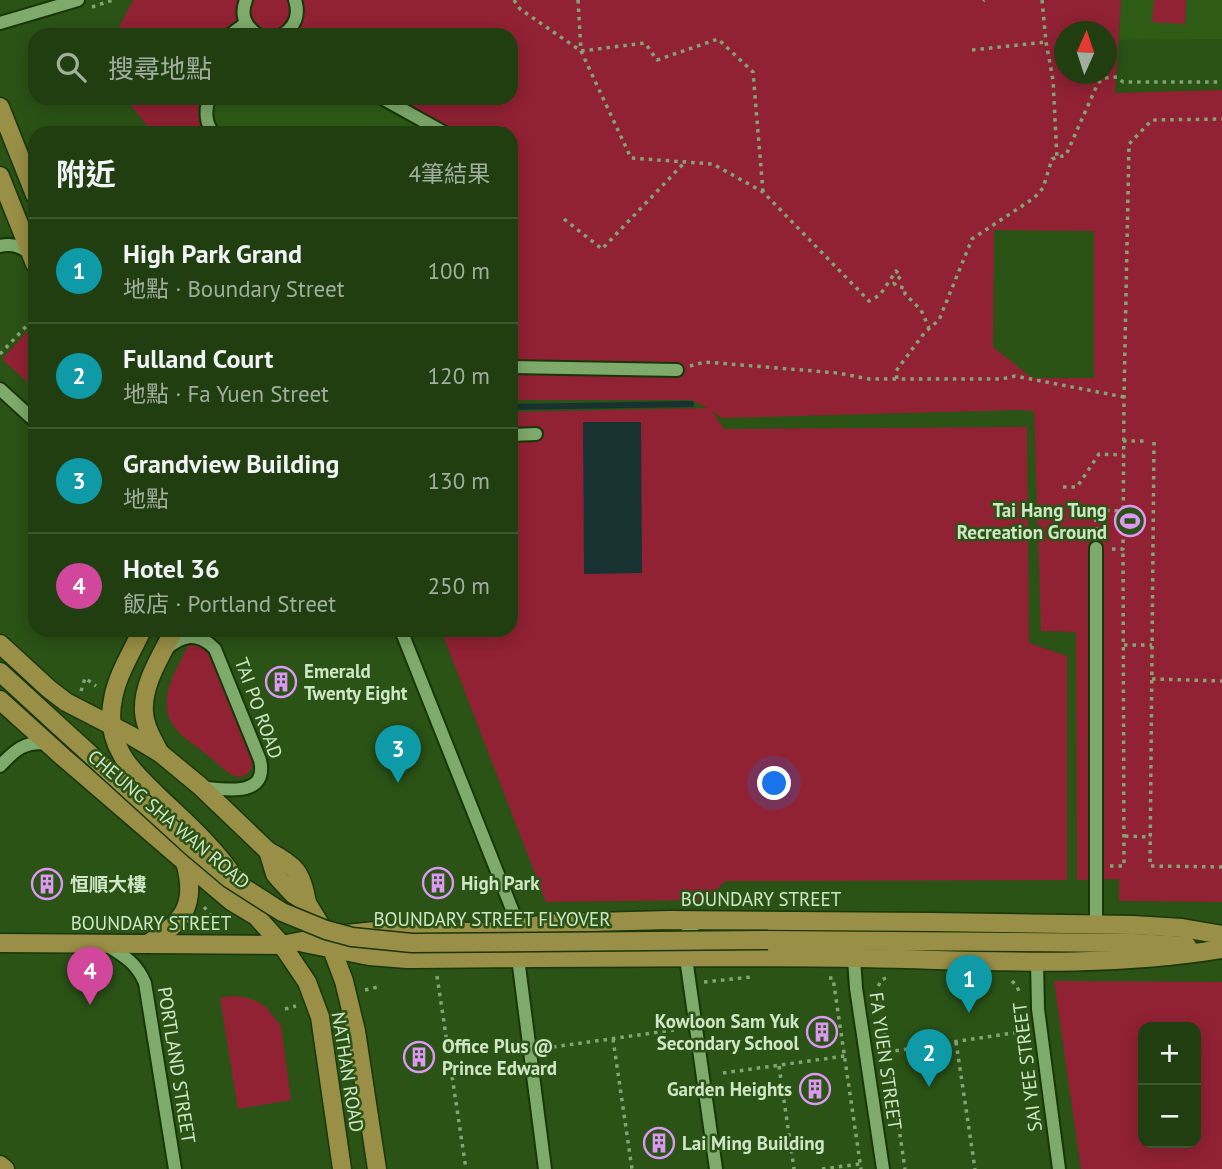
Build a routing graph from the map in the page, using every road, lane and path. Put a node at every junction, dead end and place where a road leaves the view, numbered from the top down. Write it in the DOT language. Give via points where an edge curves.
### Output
graph roads {
  1 [pos="78,0"];
  2 [pos="246,0"];
  3 [pos="295,0"];
  4 [pos="514,0"];
  5 [pos="578,0"];
  6 [pos="1042,0"];
  7 [pos="0,23"];
  8 [pos="246,23"];
  9 [pos="239,28"];
  10 [pos="250,28"];
  11 [pos="292,28"];
  12 [pos="1046,42"];
  13 [pos="972,50"];
  14 [pos="581,51"];
  15 [pos="1222,82"];
  16 [pos="208,105"];
  17 [pos="395,105"];
  18 [pos="0,107"];
  19 [pos="1222,119"];
  20 [pos="208,126"];
  21 [pos="432,126"];
  22 [pos="1057,158"];
  23 [pos="685,162"];
  24 [pos="0,176"];
  25 [pos="28,177"];
  26 [pos="763,192"];
  27 [pos="564,219"];
  28 [pos="0,246"];
  29 [pos="28,246"];
  30 [pos="28,252"];
  31 [pos="28,324"];
  32 [pos="929,328"];
  33 [pos="0,354"];
  34 [pos="518,367"];
  35 [pos="677,370"];
  36 [pos="897,379"];
  37 [pos="0,389"];
  38 [pos="1124,397"];
  39 [pos="28,415"];
  40 [pos="536,434"];
  41 [pos="518,435"];
  42 [pos="1123,441"];
  43 [pos="1144,441"];
  44 [pos="1154,442"];
  45 [pos="1124,455"];
  46 [pos="1063,487"];
  47 [pos="1089,510"];
  48 [pos="1096,510"];
  49 [pos="1123,511"];
  50 [pos="1096,543"];
  51 [pos="1124,549"];
  52 [pos="139,637"];
  53 [pos="171,637"];
  54 [pos="404,637"];
  55 [pos="0,644"];
  56 [pos="1124,645"];
  57 [pos="1152,645"];
  58 [pos="164,651"];
  59 [pos="0,672"];
  60 [pos="85,678"];
  61 [pos="1152,680"];
  62 [pos="1222,681"];
  63 [pos="80,693"];
  64 [pos="0,700"];
  65 [pos="112,725"];
  66 [pos="48,744"];
  67 [pos="160,753"];
  68 [pos="0,766"];
  69 [pos="200,786"];
  70 [pos="1124,836"];
  71 [pos="1150,837"];
  72 [pos="185,862"];
  73 [pos="1096,866"];
  74 [pos="1222,867"];
  75 [pos="190,896"];
  76 [pos="256,916"];
  77 [pos="706,920"];
  78 [pos="1096,924"];
  79 [pos="519,927"];
  80 [pos="1222,935"];
  81 [pos="0,943"];
  82 [pos="330,943"];
  83 [pos="105,944"];
  84 [pos="147,944"];
  85 [pos="218,945"];
  86 [pos="282,945"];
  87 [pos="1222,948"];
  88 [pos="1036,952"];
  89 [pos="685,957"];
  90 [pos="518,958"];
  91 [pos="854,958"];
  92 [pos="437,976"];
  93 [pos="752,977"];
  94 [pos="822,977"];
  95 [pos="1004,977"];
  96 [pos="689,983"];
  97 [pos="878,987"];
  98 [pos="1021,998"];
  99 [pos="674,1030"];
  100 [pos="1026,1031"];
  101 [pos="613,1039"];
  102 [pos="956,1041"];
  103 [pos="553,1047"];
  104 [pos="887,1052"];
  105 [pos="845,1056"];
  106 [pos="779,1066"];
  107 [pos="723,1073"];
  108 [pos="0,1165"];
  109 [pos="861,1166"];
  110 [pos="5,1169"];
  111 [pos="175,1169"];
  112 [pos="342,1169"];
  113 [pos="377,1169"];
  114 [pos="466,1169"];
  115 [pos="545,1169"];
  116 [pos="632,1169"];
  117 [pos="716,1169"];
  118 [pos="794,1169"];
  119 [pos="822,1169"];
  120 [pos="883,1169"];
  121 [pos="905,1169"];
  122 [pos="975,1169"];
  123 [pos="1059,1169"];
  1 -- 7 [label="street"];
  2 -- 8 [label="street"];
  3 -- 11 [label="street" via="298,13"];
  4 -- 14 [label="path" via="520,9"];
  5 -- 14 [label="path"];
  6 -- 12 [label="path"];
  8 -- 9 [label="street"];
  8 -- 10 [label="street"];
  12 -- 13 [label="path"];
  12 -- 22 [label="path"];
  14 -- 23 [label="path" via="631,158"];
  14 -- 26 [label="path" via="645,43 657,60 718,38 753,72"];
  15 -- 22 [label="path" via="1105,78 1098,83 1066,155"];
  16 -- 20 [label="street"];
  17 -- 21 [label="street"];
  18 -- 25 [label="main road"];
  19 -- 38 [label="path" via="1152,120 1129,144"];
  22 -- 32 [label="path" via="1052,159 1043,188 1034,198 972,239 939,320"];
  23 -- 26 [label="path" via="713,164"];
  23 -- 27 [label="path" via="602,249"];
  24 -- 29 [label="main road"];
  26 -- 32 [label="path" via="869,301 880,295 896,271 901,276 894,283 905,288"];
  28 -- 30 [label="street"];
  31 -- 33 [label="path"];
  32 -- 36 [label="path" via="896,371"];
  34 -- 35 [label="street"];
  35 -- 36 [label="path" via="705,362"];
  36 -- 38 [label="path" via="1016,376"];
  37 -- 39 [label="street"];
  38 -- 42 [label="path"];
  40 -- 41 [label="street"];
  42 -- 43 [label="path"];
  42 -- 45 [label="path"];
  44 -- 57 [label="path"];
  45 -- 46 [label="path" via="1099,454 1077,487"];
  45 -- 49 [label="path"];
  47 -- 48 [label="path"];
  48 -- 49 [label="path"];
  48 -- 50 [label="path"];
  49 -- 51 [label="path"];
  50 -- 51 [label="path"];
  50 -- 73 [label="street"];
  51 -- 56 [label="path"];
  52 -- 65 [label="main road" via="113,697"];
  53 -- 58 [label="main road"];
  54 -- 79 [label="street"];
  55 -- 65 [label="main road, CHEUNG SHA WAN ROAD" via="66,702"];
  56 -- 57 [label="path"];
  56 -- 70 [label="path"];
  57 -- 61 [label="path"];
  58 -- 67 [label="main road" via="145,703 146,724"];
  58 -- 69 [label="street, TAI PO ROAD" via="189,637 215,649 260,761 259,778 250,786 236,790"];
  59 -- 88 [label="main road, BOUNDARY STREET FLYOVER, bridge" via="230,879 282,912 352,937 412,943 743,940"];
  60 -- 63 [label="path"];
  61 -- 62 [label="path"];
  61 -- 71 [label="path"];
  64 -- 66 [label="main road, CHEUNG SHA WAN ROAD"];
  65 -- 67 [label="main road, CHEUNG SHA WAN ROAD"];
  65 -- 76 [label="main road, CHEUNG SHA WAN ROAD" via="121,755 132,770 217,855 249,896"];
  66 -- 68 [label="street" via="21,746"];
  66 -- 72 [label="main road, CHEUNG SHA WAN ROAD"];
  67 -- 69 [label="main road, CHEUNG SHA WAN ROAD"];
  69 -- 82 [label="main road, CHEUNG SHA WAN ROAD" via="268,851 296,869 307,903"];
  70 -- 71 [label="path"];
  70 -- 73 [label="path" via="1124,866"];
  71 -- 74 [label="path" via="1150,866"];
  72 -- 75 [label="main road"];
  72 -- 76 [label="main road, CHEUNG SHA WAN ROAD"];
  73 -- 78 [label="street"];
  75 -- 84 [label="main road" via="175,925"];
  75 -- 85 [label="path" via="217,923"];
  76 -- 86 [label="main road, NATHAN ROAD"];
  77 -- 78 [label="main road, BOUNDARY STREET"];
  77 -- 79 [label="main road, BOUNDARY STREET"];
  77 -- 89 [label="street" via="692,926 685,937"];
  78 -- 80 [label="main road, BOUNDARY STREET"];
  79 -- 82 [label="main road, BOUNDARY STREET" via="487,932 376,930"];
  81 -- 83 [label="main road, BOUNDARY STREET"];
  82 -- 86 [label="main road, BOUNDARY STREET"];
  82 -- 90 [label="main road, BOUNDARY STREET" via="369,956"];
  82 -- 113 [label="main road, NATHAN ROAD" via="356,1031"];
  83 -- 84 [label="main road, BOUNDARY STREET"];
  83 -- 111 [label="street, PORTLAND STREET" via="130,960 145,983"];
  84 -- 85 [label="main road, BOUNDARY STREET"];
  85 -- 86 [label="main road, BOUNDARY STREET"];
  86 -- 112 [label="main road, NATHAN ROAD" via="307,982 320,1017"];
  87 -- 88 [label="main road, BOUNDARY STREET" via="1134,943"];
  88 -- 91 [label="main road, BOUNDARY STREET"];
  88 -- 123 [label="street, SAI YEE STREET" via="1038,1009"];
  89 -- 90 [label="main road, BOUNDARY STREET"];
  89 -- 91 [label="main road, BOUNDARY STREET"];
  89 -- 96 [label="street"];
  90 -- 115 [label="street"];
  91 -- 120 [label="street, FA YUEN STREET"];
  92 -- 114 [label="path"];
  93 -- 96 [label="path"];
  94 -- 105 [label="path" via="834,978"];
  95 -- 98 [label="path" via="1016,985"];
  96 -- 117 [label="street"];
  97 -- 104 [label="path"];
  99 -- 101 [label="path"];
  100 -- 102 [label="path"];
  101 -- 103 [label="path"];
  101 -- 116 [label="path"];
  102 -- 104 [label="path"];
  102 -- 122 [label="path"];
  104 -- 121 [label="path"];
  105 -- 106 [label="path"];
  105 -- 109 [label="path"];
  106 -- 107 [label="path"];
  106 -- 118 [label="path"];
  108 -- 110 [label="main road"];
  109 -- 119 [label="path"];
}
